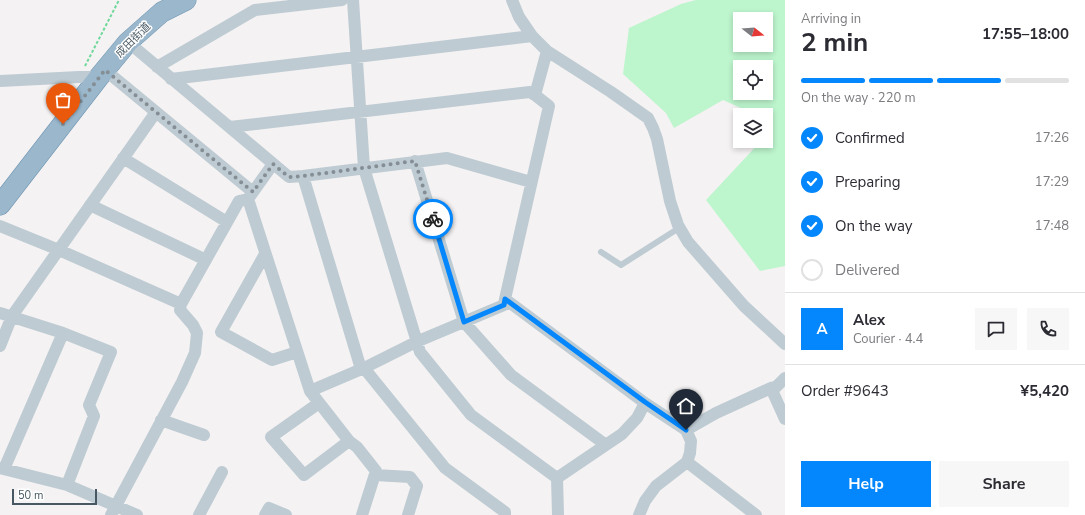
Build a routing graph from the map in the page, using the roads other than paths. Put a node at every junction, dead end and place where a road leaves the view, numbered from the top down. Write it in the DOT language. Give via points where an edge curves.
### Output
graph roads {
  1 [pos="186,0"];
  2 [pos="342,0"];
  3 [pos="353,0"];
  4 [pos="512,0"];
  5 [pos="252,5"];
  6 [pos="532,36"];
  7 [pos="128,42"];
  8 [pos="547,51"];
  9 [pos="357,57"];
  10 [pos="157,67"];
  11 [pos="102,74"];
  12 [pos="171,78"];
  13 [pos="0,81"];
  14 [pos="535,95"];
  15 [pos="156,112"];
  16 [pos="360,112"];
  17 [pos="230,127"];
  18 [pos="123,158"];
  19 [pos="415,161"];
  20 [pos="273,164"];
  21 [pos="364,168"];
  22 [pos="303,176"];
  23 [pos="531,182"];
  24 [pos="251,195"];
  25 [pos="0,205"];
  26 [pos="90,205"];
  27 [pos="227,222"];
  28 [pos="0,226"];
  29 [pos="679,228"];
  30 [pos="59,250"];
  31 [pos="601,252"];
  32 [pos="265,254"];
  33 [pos="206,260"];
  34 [pos="505,299"];
  35 [pos="181,304"];
  36 [pos="0,312"];
  37 [pos="12,316"];
  38 [pos="464,322"];
  39 [pos="63,333"];
  40 [pos="416,342"];
  41 [pos="785,344"];
  42 [pos="0,346"];
  43 [pos="297,352"];
  44 [pos="362,368"];
  45 [pos="785,378"];
  46 [pos="771,388"];
  47 [pos="310,391"];
  48 [pos="645,402"];
  49 [pos="319,403"];
  50 [pos="785,419"];
  51 [pos="161,420"];
  52 [pos="686,430"];
  53 [pos="204,435"];
  54 [pos="349,441"];
  55 [pos="606,445"];
  56 [pos="687,462"];
  57 [pos="2,468"];
  58 [pos="222,472"];
  59 [pos="375,475"];
  60 [pos="557,478"];
  61 [pos="66,485"];
  62 [pos="113,510"];
  63 [pos="137,515"];
  64 [pos="200,515"];
  65 [pos="265,515"];
  66 [pos="286,515"];
  67 [pos="362,515"];
  68 [pos="408,515"];
  69 [pos="505,515"];
  70 [pos="558,515"];
  71 [pos="639,515"];
  72 [pos="756,515"];
  1 -- 7 [label="highway, 成田街道" via="162,12"];
  2 -- 5 [label="street"];
  3 -- 9 [label="street"];
  4 -- 6 [label="street" via="519,17"];
  5 -- 10 [label="street"];
  6 -- 8 [label="street"];
  6 -- 9 [label="street"];
  7 -- 10 [label="street"];
  7 -- 11 [label="highway, 成田街道"];
  8 -- 14 [label="street"];
  8 -- 29 [label="street" via="648,118 657,139 670,201"];
  9 -- 12 [label="street"];
  9 -- 16 [label="street"];
  10 -- 12 [label="street"];
  11 -- 13 [label="street"];
  11 -- 15 [label="street"];
  11 -- 25 [label="highway, 成田街道"];
  12 -- 17 [label="street"];
  14 -- 16 [label="street" via="530,92"];
  14 -- 23 [label="street" via="549,106"];
  15 -- 18 [label="street"];
  15 -- 24 [label="street"];
  16 -- 17 [label="street"];
  16 -- 21 [label="street"];
  17 -- 20 [label="street"];
  18 -- 26 [label="street"];
  18 -- 27 [label="street"];
  19 -- 21 [label="street"];
  19 -- 23 [label="street" via="447,158"];
  19 -- 38 [label="street"];
  20 -- 22 [label="street" via="289,177"];
  20 -- 24 [label="street"];
  21 -- 22 [label="street"];
  21 -- 40 [label="street"];
  22 -- 44 [label="street"];
  23 -- 34 [label="street"];
  24 -- 27 [label="street" via="238,201"];
  24 -- 32 [label="street"];
  26 -- 30 [label="street"];
  26 -- 33 [label="street"];
  27 -- 33 [label="street"];
  28 -- 30 [label="street"];
  29 -- 31 [label="lane" via="621,266"];
  29 -- 41 [label="street" via="688,242 744,306"];
  30 -- 35 [label="street"];
  30 -- 37 [label="street"];
  32 -- 43 [label="street"];
  32 -- 43 [label="street" via="221,332 272,360"];
  33 -- 35 [label="street"];
  34 -- 38 [label="street" via="504,305"];
  34 -- 48 [label="street"];
  35 -- 51 [label="street" via="180,310 193,324 197,333 195,353"];
  36 -- 37 [label="street"];
  37 -- 39 [label="street"];
  37 -- 42 [label="street"];
  38 -- 40 [label="street"];
  38 -- 55 [label="street" via="511,375"];
  39 -- 57 [label="street"];
  39 -- 61 [label="street" via="111,352 89,405 94,416"];
  40 -- 44 [label="street"];
  40 -- 60 [label="street" via="420,352 471,416"];
  43 -- 47 [label="street"];
  44 -- 47 [label="street"];
  44 -- 69 [label="street" via="445,468 505,512"];
  45 -- 46 [label="street" via="776,387"];
  46 -- 50 [label="street"];
  46 -- 52 [label="street"];
  47 -- 49 [label="street"];
  48 -- 52 [label="street"];
  48 -- 55 [label="street" via="637,418 622,434"];
  49 -- 54 [label="street"];
  49 -- 54 [label="street" via="271,437 304,475"];
  51 -- 53 [label="street"];
  51 -- 62 [label="street"];
  52 -- 56 [label="street" via="691,441"];
  54 -- 59 [label="street" via="376,471"];
  55 -- 60 [label="street"];
  56 -- 71 [label="street" via="656,486"];
  56 -- 72 [label="street"];
  57 -- 61 [label="street"];
  58 -- 64 [label="street"];
  59 -- 67 [label="street"];
  59 -- 68 [label="street" via="410,477 417,486"];
  60 -- 70 [label="street"];
  61 -- 62 [label="street"];
  62 -- 63 [label="street"];
  65 -- 66 [label="street" via="268,508"];
}
